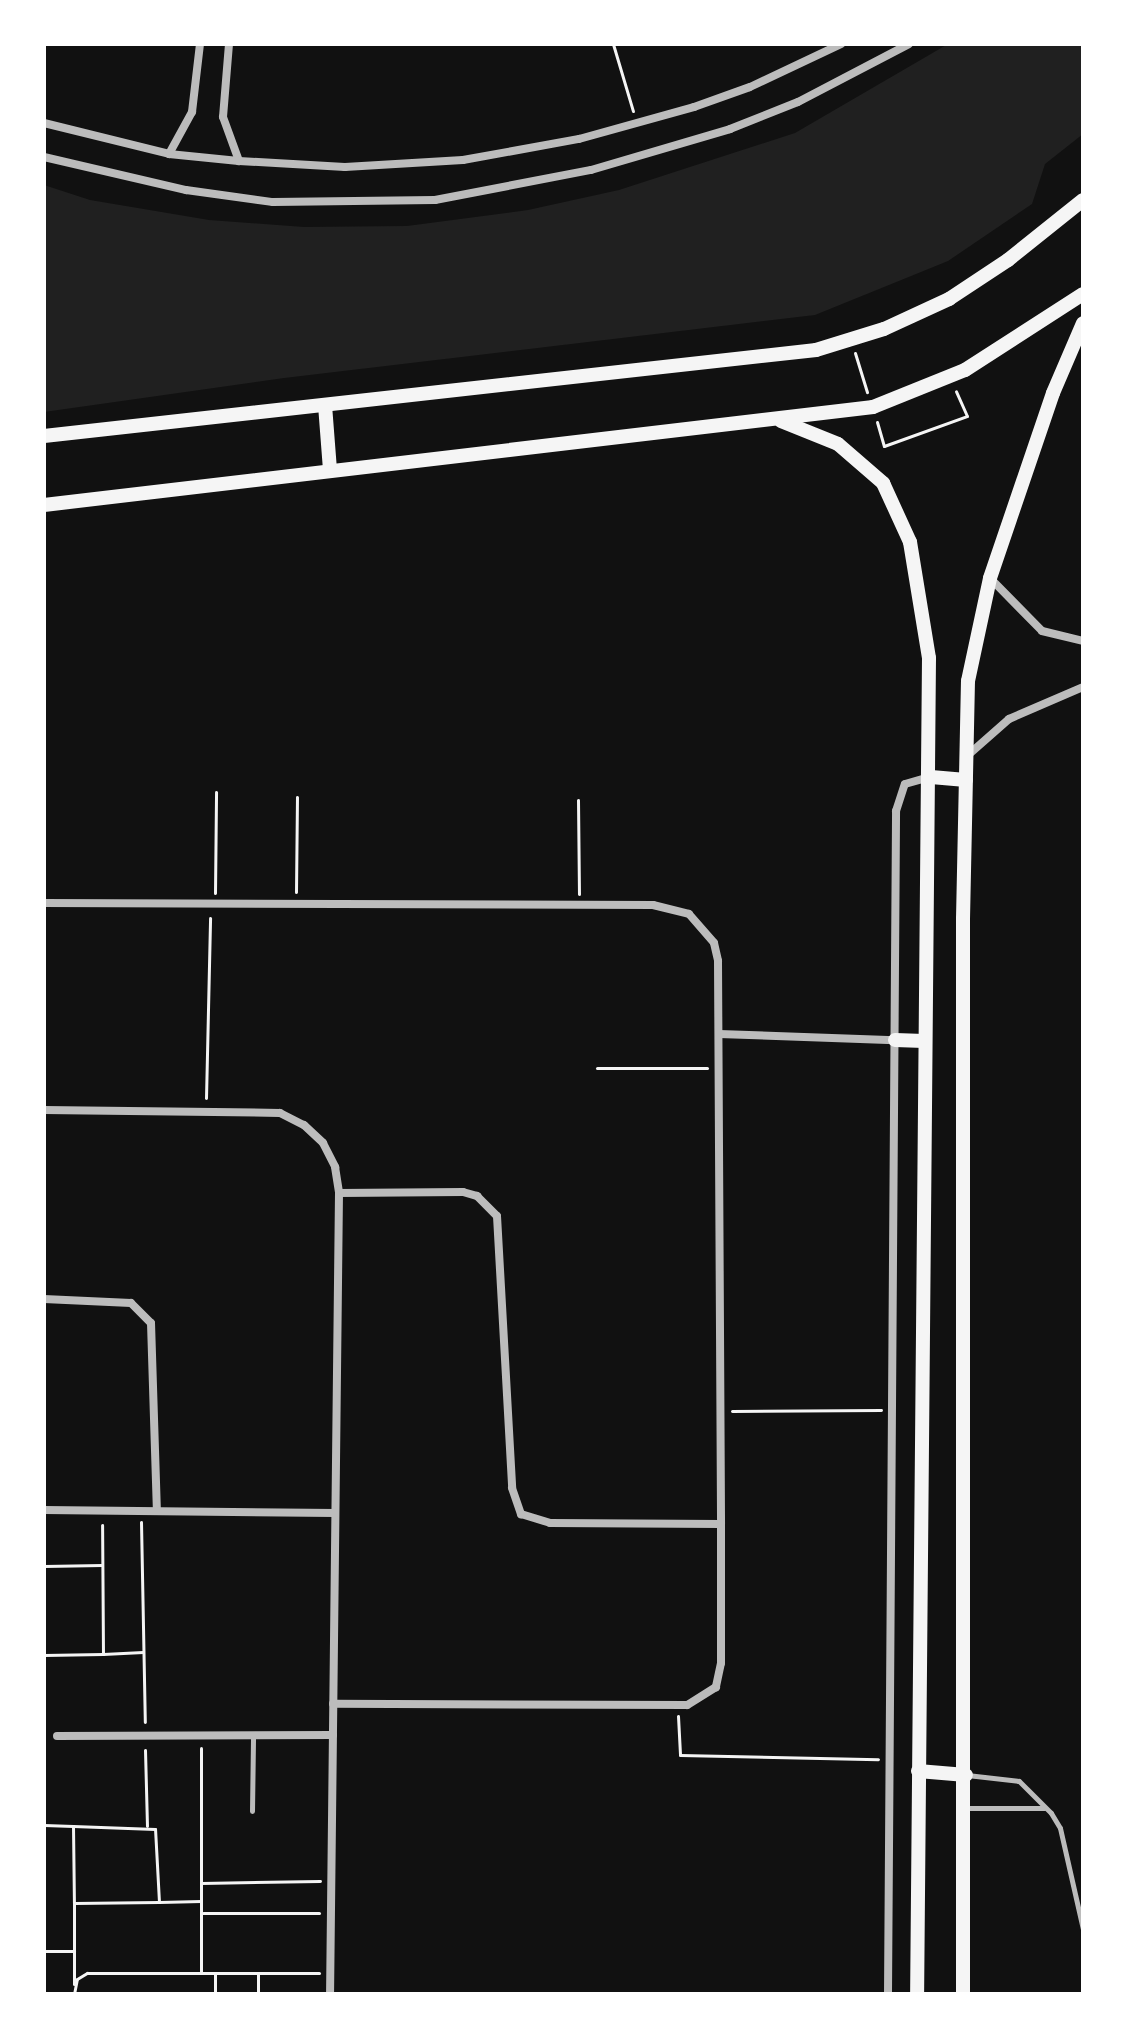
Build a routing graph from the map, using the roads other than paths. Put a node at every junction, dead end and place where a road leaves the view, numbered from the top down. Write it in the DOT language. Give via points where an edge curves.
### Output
graph roads {
  1 [pos="200,44"];
  2 [pos="229,44"];
  3 [pos="841,44"];
  4 [pos="909,44"];
  5 [pos="44,123"];
  6 [pos="169,154"];
  7 [pos="44,157"];
  8 [pos="239,161"];
  9 [pos="1083,200"];
  10 [pos="1083,294"];
  11 [pos="1083,323"];
  12 [pos="325,405"];
  13 [pos="781,421"];
  14 [pos="44,436"];
  15 [pos="330,470"];
  16 [pos="44,505"];
  17 [pos="990,578"];
  18 [pos="1083,641"];
  19 [pos="1083,687"];
  20 [pos="966,756"];
  21 [pos="931,777"];
  22 [pos="966,780"];
  23 [pos="44,903"];
  24 [pos="719,1034"];
  25 [pos="895,1040"];
  26 [pos="924,1041"];
  27 [pos="44,1110"];
  28 [pos="339,1193"];
  29 [pos="44,1299"];
  30 [pos="44,1510"];
  31 [pos="157,1511"];
  32 [pos="335,1513"];
  33 [pos="721,1524"];
  34 [pos="333,1704"];
  35 [pos="333,1735"];
  36 [pos="57,1736"];
  37 [pos="253,1736"];
  38 [pos="918,1771"];
  39 [pos="966,1775"];
  40 [pos="966,1808"];
  41 [pos="1045,1808"];
  42 [pos="252,1811"];
  43 [pos="1083,1929"];
  44 [pos="330,1994"];
  45 [pos="888,1994"];
  46 [pos="917,1994"];
  47 [pos="963,1994"];
  1 -- 6 [label="street" via="192,112"];
  2 -- 8 [label="street" via="223,117"];
  3 -- 8 [label="street" via="750,87 636,123 463,160 345,167"];
  4 -- 7 [label="street" via="798,102 730,129 561,177 435,200 273,202 172,187"];
  5 -- 6 [label="street"];
  6 -- 8 [label="street"];
  9 -- 12 [label="main road" via="969,287 917,315 850,340 780,356"];
  10 -- 13 [label="main road" via="965,370 873,407"];
  11 -- 17 [label="main road" via="1053,393"];
  12 -- 14 [label="main road"];
  12 -- 15 [label="main road"];
  13 -- 15 [label="main road"];
  13 -- 21 [label="main road" via="838,444 862,461 897,509 923,601"];
  15 -- 16 [label="main road"];
  17 -- 18 [label="street" via="1042,631"];
  17 -- 20 [label="main road" via="968,681"];
  19 -- 20 [label="street" via="1009,719"];
  20 -- 22 [label="main road"];
  21 -- 22 [label="main road"];
  21 -- 25 [label="street" via="905,784 898,800"];
  21 -- 26 [label="main road"];
  22 -- 39 [label="main road"];
  23 -- 24 [label="street" via="579,901 672,908 703,926 718,961"];
  24 -- 25 [label="street"];
  24 -- 33 [label="street"];
  25 -- 26 [label="main road"];
  25 -- 45 [label="street"];
  26 -- 38 [label="main road"];
  27 -- 28 [label="street" via="280,1113 323,1143 335,1167"];
  28 -- 32 [label="street"];
  28 -- 33 [label="street" via="463,1192 477,1196 497,1216 512,1488 521,1514 550,1523"];
  29 -- 31 [label="street" via="131,1303 151,1323"];
  30 -- 31 [label="street"];
  31 -- 32 [label="street"];
  32 -- 34 [label="street"];
  33 -- 34 [label="street" via="720,1675 709,1696 677,1705"];
  34 -- 35 [label="street"];
  35 -- 37 [label="street"];
  35 -- 44 [label="street"];
  36 -- 37 [label="street"];
  37 -- 42 [label="lane"];
  38 -- 39 [label="main road"];
  38 -- 46 [label="main road"];
  39 -- 40 [label="main road"];
  39 -- 41 [label="lane" via="1019,1781"];
  40 -- 41 [label="lane"];
  40 -- 47 [label="main road"];
  41 -- 43 [label="lane" via="1060,1828"];
}
